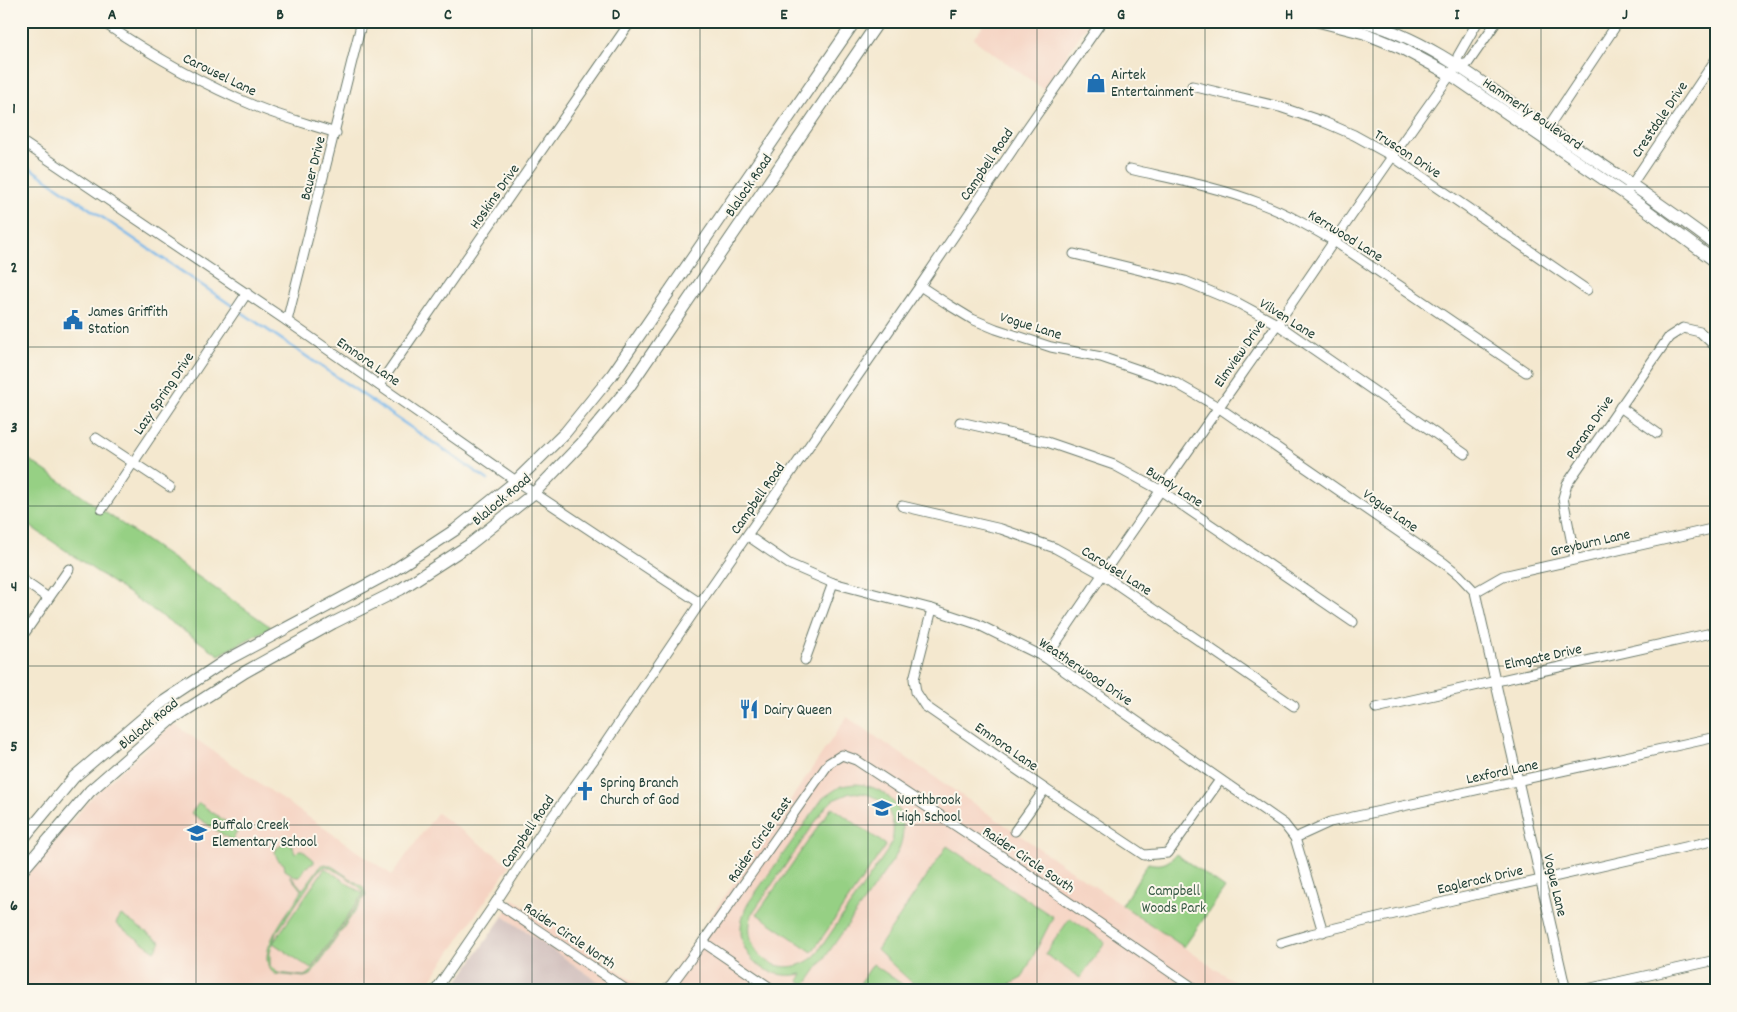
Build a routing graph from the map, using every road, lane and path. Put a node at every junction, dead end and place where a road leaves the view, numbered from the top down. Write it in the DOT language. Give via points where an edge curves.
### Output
graph roads {
  1 [pos="101,21"];
  2 [pos="362,21"];
  3 [pos="630,21"];
  4 [pos="855,21"];
  5 [pos="879,21"];
  6 [pos="1102,21"];
  7 [pos="1317,21"];
  8 [pos="1478,21"];
  9 [pos="1497,21"];
  10 [pos="1619,21"];
  11 [pos="1365,25"];
  12 [pos="1716,59"];
  13 [pos="1454,71"];
  14 [pos="1192,86"];
  15 [pos="805,95"];
  16 [pos="820,106"];
  17 [pos="1544,132"];
  18 [pos="336,133"];
  19 [pos="21,141"];
  20 [pos="1392,156"];
  21 [pos="1130,169"];
  22 [pos="1628,189"];
  23 [pos="724,213"];
  24 [pos="739,225"];
  25 [pos="1694,228"];
  26 [pos="1686,238"];
  27 [pos="1334,241"];
  28 [pos="1716,245"];
  29 [pos="1074,254"];
  30 [pos="1716,262"];
  31 [pos="920,286"];
  32 [pos="1588,290"];
  33 [pos="245,297"];
  34 [pos="287,321"];
  35 [pos="647,323"];
  36 [pos="1277,324"];
  37 [pos="663,336"];
  38 [pos="1716,347"];
  39 [pos="1526,372"];
  40 [pos="379,385"];
  41 [pos="1218,407"];
  42 [pos="1620,407"];
  43 [pos="960,422"];
  44 [pos="1657,433"];
  45 [pos="96,438"];
  46 [pos="1465,454"];
  47 [pos="132,463"];
  48 [pos="516,481"];
  49 [pos="170,487"];
  50 [pos="1160,490"];
  51 [pos="534,493"];
  52 [pos="902,506"];
  53 [pos="102,509"];
  54 [pos="1716,528"];
  55 [pos="748,536"];
  56 [pos="1574,559"];
  57 [pos="69,569"];
  58 [pos="1102,574"];
  59 [pos="21,580"];
  60 [pos="832,583"];
  61 [pos="1475,592"];
  62 [pos="48,598"];
  63 [pos="700,603"];
  64 [pos="932,609"];
  65 [pos="1353,622"];
  66 [pos="1716,632"];
  67 [pos="21,638"];
  68 [pos="1046,658"];
  69 [pos="806,660"];
  70 [pos="1496,681"];
  71 [pos="1294,706"];
  72 [pos="1376,708"];
  73 [pos="1716,737"];
  74 [pos="842,756"];
  75 [pos="1220,780"];
  76 [pos="1517,782"];
  77 [pos="1045,789"];
  78 [pos="1016,831"];
  79 [pos="1295,838"];
  80 [pos="1716,840"];
  81 [pos="21,841"];
  82 [pos="21,872"];
  83 [pos="1540,880"];
  84 [pos="496,902"];
  85 [pos="1323,932"];
  86 [pos="704,942"];
  87 [pos="1281,943"];
  88 [pos="1716,960"];
  89 [pos="435,991"];
  90 [pos="628,991"];
  91 [pos="664,991"];
  92 [pos="775,991"];
  93 [pos="1198,991"];
  94 [pos="1566,991"];
  95 [pos="1578,991"];
  1 -- 18 [label="street, Carousel Lane" via="157,57 238,99"];
  2 -- 18 [label="street, Bauer Drive"];
  3 -- 40 [label="street, Hoskins Drive"];
  4 -- 15 [label="main road, Blalock Road"];
  5 -- 16 [label="main road, Blalock Road"];
  6 -- 31 [label="street, Campbell Road"];
  7 -- 11 [label="main road, Hammerly Boulevard"];
  8 -- 13 [label="street, Elmview Drive" via="1458,56"];
  9 -- 13 [label="street, Elmview Drive" via="1468,63"];
  10 -- 17 [label="street"];
  11 -- 13 [label="main road, Hammerly Boulevard" via="1401,48"];
  12 -- 22 [label="street, Crestdale Drive"];
  13 -- 17 [label="main road, Hammerly Boulevard"];
  13 -- 20 [label="street, Elmview Drive"];
  14 -- 20 [label="street, Truscon Drive" via="1302,114 1354,135"];
  15 -- 16 [label="main road"];
  15 -- 23 [label="main road, Blalock Road"];
  16 -- 24 [label="main road, Blalock Road"];
  17 -- 22 [label="main road, Hammerly Boulevard"];
  18 -- 34 [label="street, Bauer Drive"];
  19 -- 33 [label="street, Emnora Lane"];
  20 -- 27 [label="street, Elmview Drive"];
  20 -- 32 [label="street, Truscon Drive"];
  21 -- 27 [label="street, Kerrwood Lane" via="1260,203"];
  22 -- 25 [label="main road, Hammerly Boulevard"];
  22 -- 26 [label="main road, Hammerly Boulevard"];
  23 -- 24 [label="main road"];
  23 -- 35 [label="main road, Blalock Road"];
  24 -- 37 [label="main road, Blalock Road"];
  25 -- 26 [label="main road"];
  25 -- 28 [label="main road, Hammerly Boulevard"];
  26 -- 30 [label="main road, Hammerly Boulevard"];
  27 -- 36 [label="street, Elmview Drive"];
  27 -- 39 [label="street, Kerrwood Lane"];
  29 -- 36 [label="street, Vilven Lane" via="1185,281 1238,302"];
  31 -- 41 [label="street, Vogue Lane" via="956,310 996,329 1051,347 1132,367 1174,382"];
  31 -- 55 [label="street, Campbell Road"];
  33 -- 34 [label="street, Emnora Lane"];
  33 -- 47 [label="street, Lazy Spring Drive"];
  34 -- 40 [label="street, Emnora Lane"];
  35 -- 37 [label="main road"];
  35 -- 48 [label="main road, Blalock Road" via="612,375 565,433"];
  36 -- 41 [label="street, Elmview Drive"];
  36 -- 46 [label="street, Vilven Lane"];
  37 -- 51 [label="main road, Blalock Road" via="629,387"];
  38 -- 42 [label="street, Parana Drive" via="1700,332 1682,328 1669,338"];
  40 -- 48 [label="street, Emnora Lane"];
  41 -- 50 [label="street, Elmview Drive"];
  41 -- 61 [label="street, Vogue Lane" via="1444,563"];
  42 -- 44 [label="street"];
  42 -- 56 [label="street, Parana Drive" via="1567,484 1563,498"];
  43 -- 50 [label="street, Bundy Lane" via="1047,442 1114,466"];
  45 -- 47 [label="street"];
  47 -- 49 [label="street"];
  47 -- 53 [label="street, Lazy Spring Drive"];
  48 -- 51 [label="street, Emnora Lane"];
  48 -- 81 [label="main road, Blalock Road" via="455,530 391,572 225,661 160,704 74,777"];
  50 -- 58 [label="street, Elmview Drive"];
  50 -- 65 [label="street, Bundy Lane"];
  51 -- 63 [label="street, Emnora Lane"];
  51 -- 82 [label="main road, Blalock Road" via="469,545 401,588 245,672 172,719 90,791"];
  52 -- 58 [label="street, Carousel Lane" via="1001,529 1055,548"];
  54 -- 56 [label="street, Greyburn Lane"];
  55 -- 60 [label="street, Weatherwood Drive" via="789,564"];
  55 -- 63 [label="street, Campbell Road"];
  56 -- 61 [label="street, Greyburn Lane" via="1503,576"];
  57 -- 62 [label="street"];
  58 -- 68 [label="street, Elmview Drive"];
  58 -- 71 [label="street, Carousel Lane"];
  59 -- 62 [label="street"];
  60 -- 64 [label="street, Weatherwood Drive"];
  60 -- 69 [label="street"];
  61 -- 70 [label="street, Vogue Lane"];
  62 -- 67 [label="street"];
  63 -- 84 [label="street, Campbell Road"];
  64 -- 68 [label="street, Weatherwood Drive" via="977,624"];
  64 -- 77 [label="street, Emnora Lane" via="914,678 916,692 926,706"];
  66 -- 70 [label="street, Elmgate Drive"];
  68 -- 75 [label="street, Weatherwood Drive"];
  70 -- 72 [label="street, Elmgate Drive"];
  70 -- 76 [label="street, Vogue Lane"];
  73 -- 76 [label="street, Lexford Lane"];
  74 -- 86 [label="street, Raider Circle East" via="829,763"];
  74 -- 93 [label="street, Raider Circle South" via="856,760 1000,855"];
  75 -- 77 [label="street, Emnora Lane" via="1168,852 1144,855"];
  75 -- 79 [label="street, Weatherwood Drive" via="1284,824"];
  76 -- 79 [label="street, Lexford Lane" via="1330,822"];
  76 -- 83 [label="street, Vogue Lane"];
  77 -- 78 [label="street"];
  79 -- 85 [label="street, Weatherwood Drive"];
  80 -- 83 [label="street, Eaglerock Drive"];
  83 -- 85 [label="street, Eaglerock Drive"];
  83 -- 94 [label="street, Vogue Lane"];
  84 -- 89 [label="street, Campbell Road"];
  84 -- 90 [label="street, Raider Circle North"];
  85 -- 87 [label="street, Eaglerock Drive"];
  86 -- 91 [label="street"];
  86 -- 92 [label="street"];
  88 -- 95 [label="street"];
}
